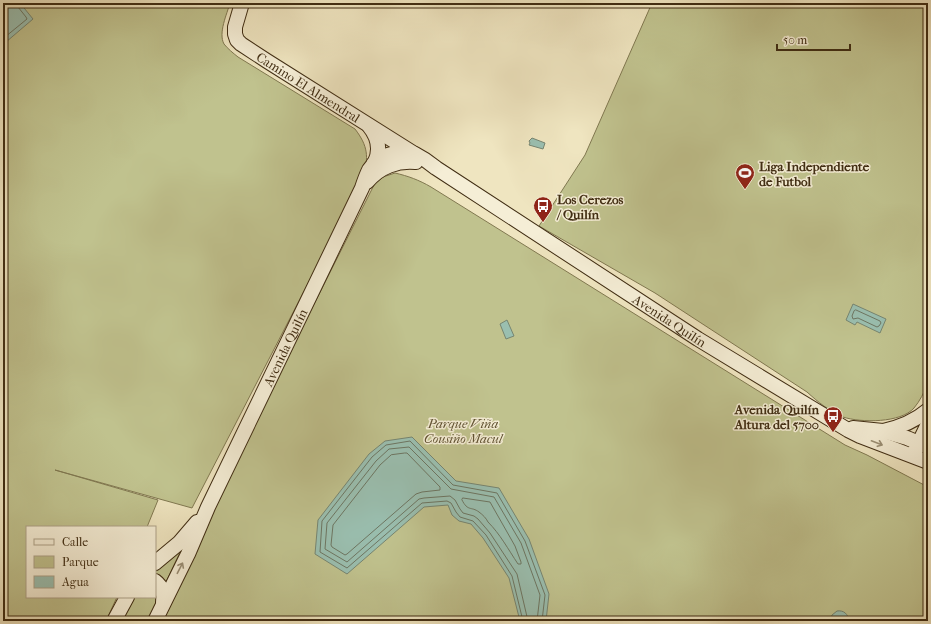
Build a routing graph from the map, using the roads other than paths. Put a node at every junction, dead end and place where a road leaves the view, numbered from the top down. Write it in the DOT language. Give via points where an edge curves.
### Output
graph roads {
  1 [pos="242,3"];
  2 [pos="369,126"];
  3 [pos="385,136"];
  4 [pos="414,153"];
  5 [pos="384,161"];
  6 [pos="436,168"];
  7 [pos="928,410"];
  8 [pos="928,424"];
  9 [pos="842,426"];
  10 [pos="883,431"];
  11 [pos="924,445"];
  12 [pos="913,457"];
  13 [pos="928,462"];
  14 [pos="208,507"];
  15 [pos="156,562"];
  16 [pos="156,582"];
  17 [pos="126,598"];
  18 [pos="163,603"];
  19 [pos="114,621"];
  20 [pos="155,621"];
  1 -- 2 [label="main road, Camino El Almendral" via="235,34 241,44"];
  2 -- 3 [label="main road, Camino El Almendral"];
  2 -- 5 [label="main road, Avenida Quilín" via="378,144 377,157"];
  3 -- 4 [label="main road, Camino El Almendral"];
  3 -- 5 [label="main road" via="389,145"];
  4 -- 5 [label="main road" via="402,152"];
  4 -- 6 [label="main road, Avenida Quilín"];
  5 -- 6 [label="main road, Avenida Quilín" via="420,162"];
  5 -- 14 [label="main road, Avenida Quilín" via="370,169"];
  6 -- 9 [label="main road, Avenida Quilín" via="698,339"];
  7 -- 10 [label="main road" via="903,426"];
  8 -- 11 [label="main road"];
  9 -- 10 [label="main road"];
  9 -- 12 [label="main road, Avenida Quilín, one-way"];
  10 -- 11 [label="main road"];
  11 -- 12 [label="main road"];
  12 -- 13 [label="main road, Avenida Quilín"];
  14 -- 15 [label="main road, Avenida Quilín" via="179,543"];
  18 -- 14 [label="main road, Avenida Quilín, one-way"];
  16 -- 18 [label="main road" via="163,591"];
  17 -- 19 [label="main road"];
  18 -- 20 [label="main road, Avenida Quilín"];
}
